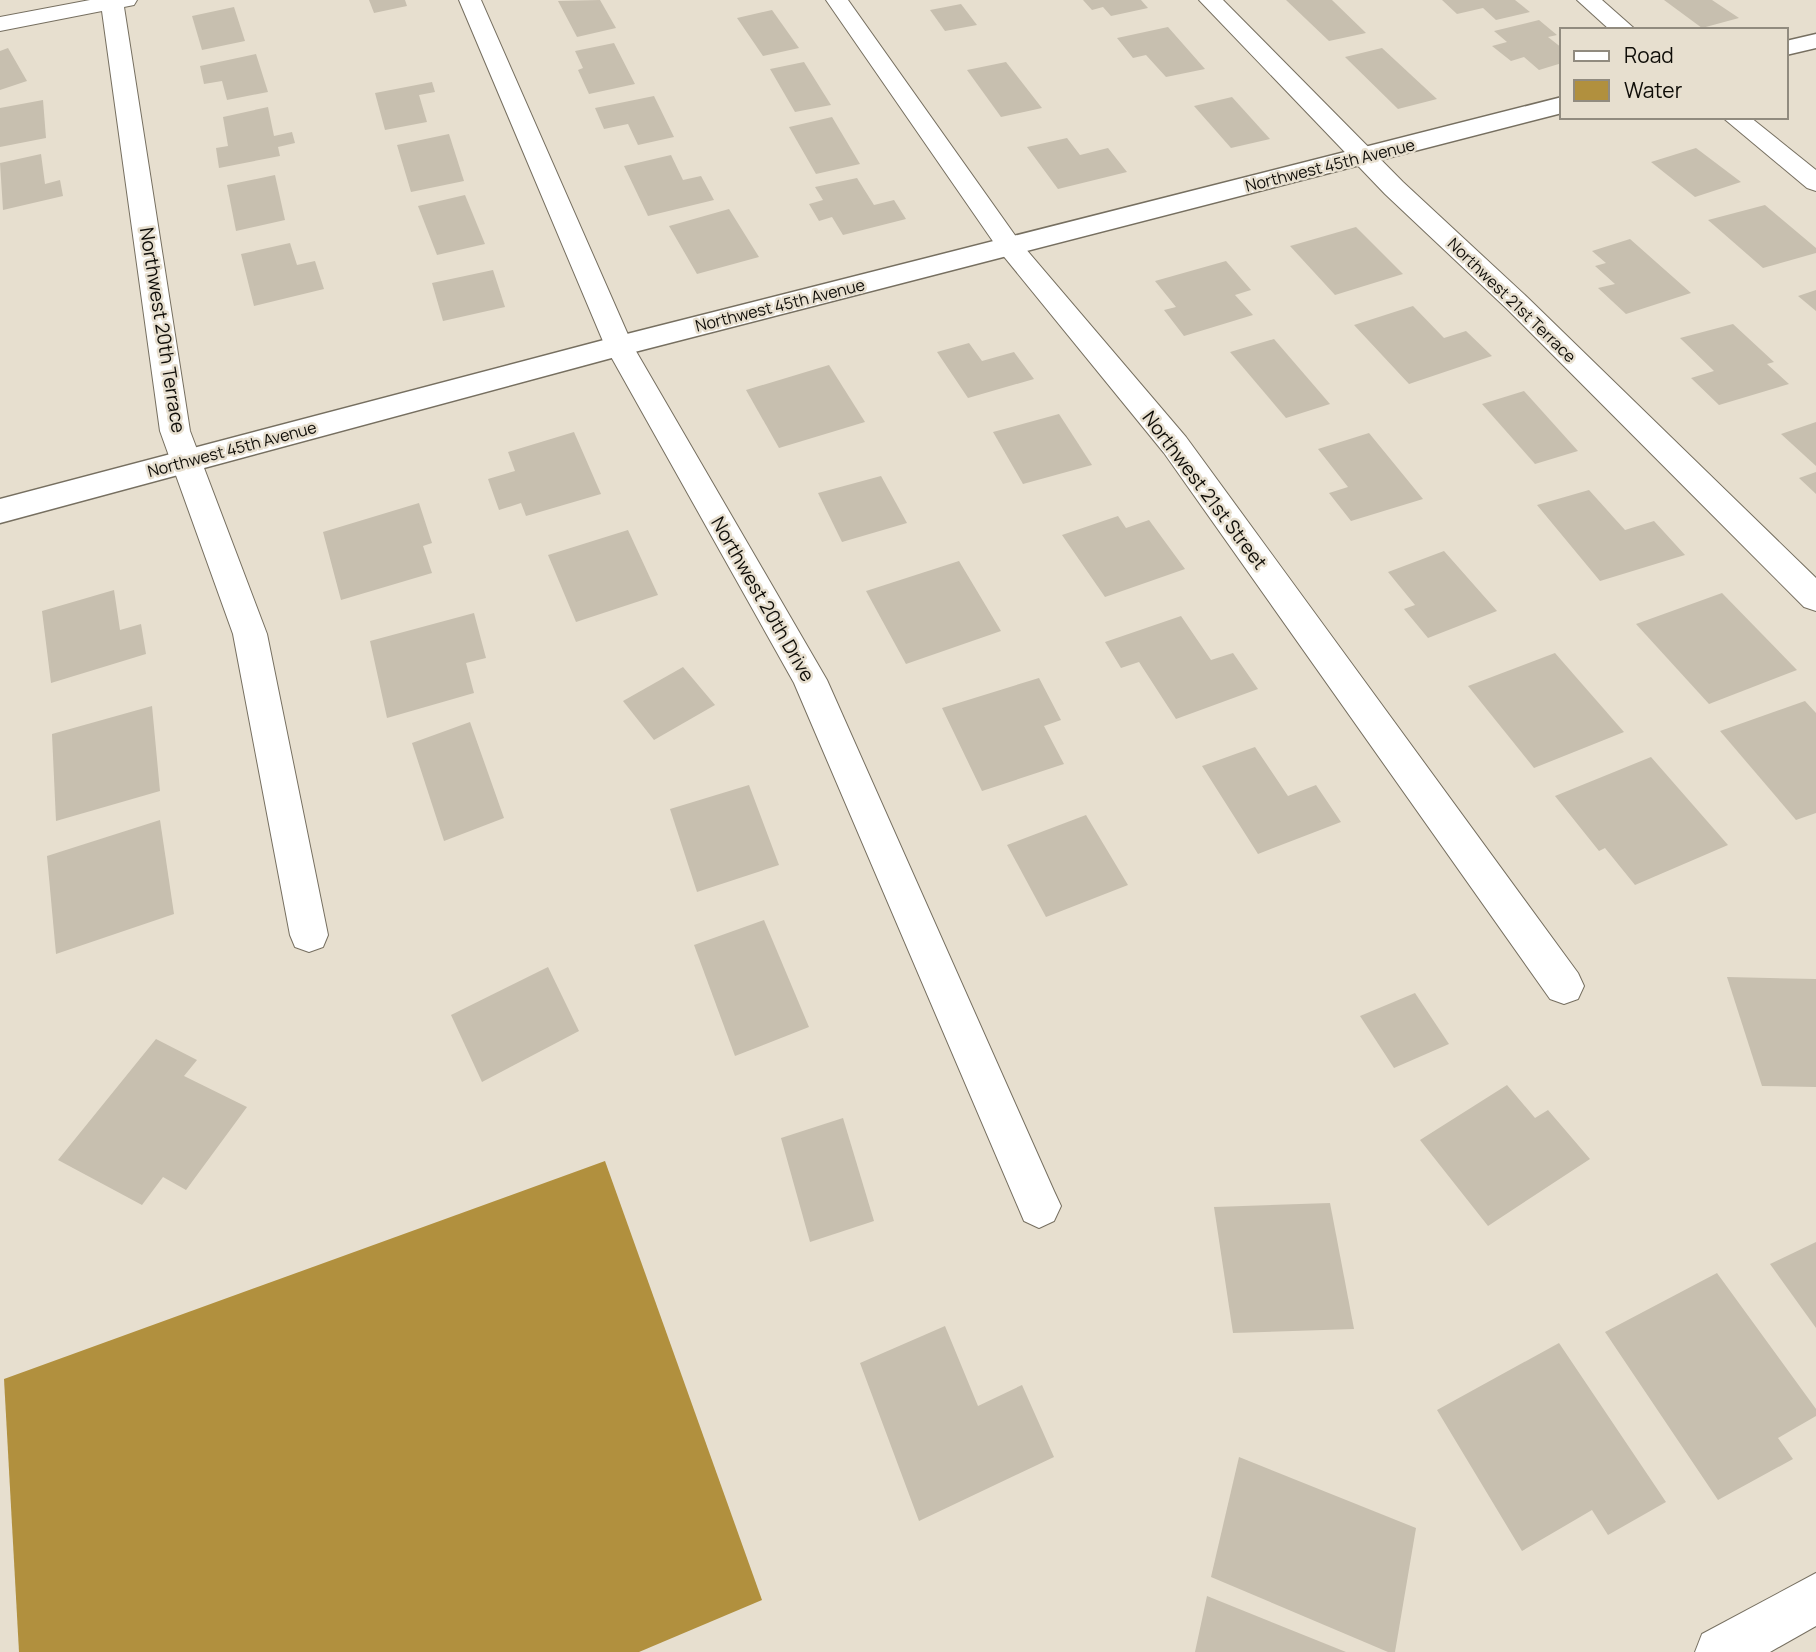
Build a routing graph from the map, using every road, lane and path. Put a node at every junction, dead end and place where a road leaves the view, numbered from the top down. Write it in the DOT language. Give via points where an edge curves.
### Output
graph roads {
  1 [pos="470,0"];
  2 [pos="837,0"];
  3 [pos="1210,0"];
  4 [pos="1588,0"];
  5 [pos="119,1"];
  6 [pos="0,24"];
  7 [pos="1623,28"];
  8 [pos="1816,41"];
  9 [pos="1788,48"];
  10 [pos="1560,106"];
  11 [pos="1736,119"];
  12 [pos="1363,157"];
  13 [pos="1816,183"];
  14 [pos="1010,247"];
  15 [pos="619,346"];
  16 [pos="189,461"];
  17 [pos="0,511"];
  18 [pos="1816,598"];
  19 [pos="309,935"];
  20 [pos="1564,986"];
  21 [pos="1039,1206"];
  22 [pos="1816,1598"];
  23 [pos="1720,1652"];
  1 -- 15 [label="street, Northwest 20th Drive"];
  2 -- 14 [label="street, Northwest 21st Street"];
  3 -- 12 [label="street, Northwest 21st Terrace"];
  4 -- 7 [label="street"];
  5 -- 6 [label="street"];
  5 -- 16 [label="street, Northwest 20th Terrace" via="175,430"];
  8 -- 9 [label="street"];
  10 -- 12 [label="street, Northwest 45th Avenue"];
  11 -- 13 [label="street"];
  12 -- 14 [label="street, Northwest 45th Avenue"];
  12 -- 18 [label="street, Northwest 21st Terrace"];
  14 -- 15 [label="street, Northwest 45th Avenue"];
  14 -- 20 [label="street, Northwest 21st Street" via="1175,445"];
  15 -- 16 [label="street, Northwest 45th Avenue"];
  15 -- 21 [label="street, Northwest 20th Drive" via="810,680"];
  16 -- 17 [label="street, Northwest 45th Avenue"];
  16 -- 19 [label="street, Northwest 20th Terrace" via="250,634"];
  22 -- 23 [label="street"];
}
